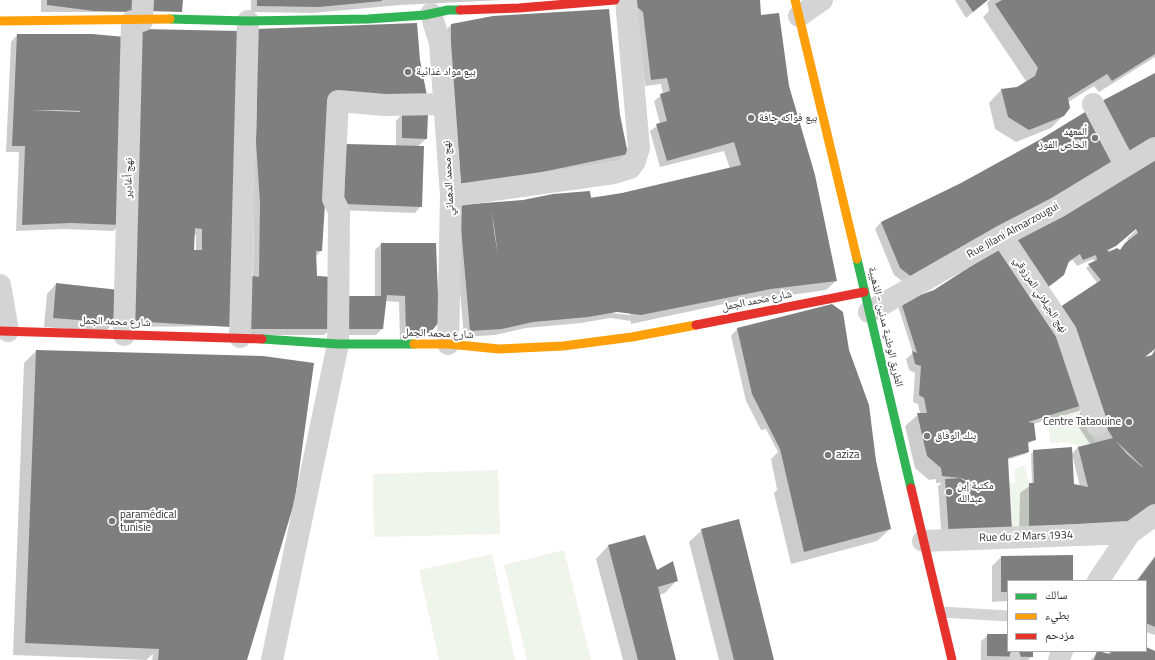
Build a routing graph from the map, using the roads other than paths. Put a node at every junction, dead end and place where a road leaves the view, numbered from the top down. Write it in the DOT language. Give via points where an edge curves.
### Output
graph roads {
  1 [pos="615,0"];
  2 [pos="626,0"];
  3 [pos="822,0"];
  4 [pos="518,4"];
  5 [pos="797,8"];
  6 [pos="139,14"];
  7 [pos="431,14"];
  8 [pos="248,21"];
  9 [pos="0,22"];
  10 [pos="443,104"];
  11 [pos="1093,104"];
  12 [pos="1155,148"];
  13 [pos="1125,165"];
  14 [pos="451,196"];
  15 [pos="1002,236"];
  16 [pos="0,285"];
  17 [pos="866,302"];
  18 [pos="4,331"];
  19 [pos="124,335"];
  20 [pos="240,338"];
  21 [pos="338,344"];
  22 [pos="448,344"];
  23 [pos="1097,425"];
  24 [pos="1155,515"];
  25 [pos="1130,533"];
  26 [pos="923,541"];
  27 [pos="1099,580"];
  28 [pos="941,612"];
  29 [pos="1007,616"];
  30 [pos="272,660"];
  31 [pos="952,660"];
  1 -- 4 [label="street"];
  2 -- 14 [label="street" via="639,148 635,162 630,168 614,173"];
  3 -- 5 [label="street"];
  4 -- 7 [label="street" via="448,10"];
  5 -- 17 [label="street, الطريق الوطنية مدنين - الذهيبة"];
  6 -- 8 [label="street"];
  6 -- 9 [label="street"];
  6 -- 19 [label="street, نهج أغادير"];
  7 -- 8 [label="street" via="368,19"];
  7 -- 10 [label="street, نهج محمد الدهماني" via="440,43"];
  8 -- 20 [label="street"];
  10 -- 14 [label="street, نهج محمد الدهماني"];
  10 -- 21 [label="street" via="385,105 338,101 333,199 339,211"];
  11 -- 13 [label="street"];
  12 -- 13 [label="street, Rue Jilani Almarzougui"];
  13 -- 15 [label="street, Rue Jilani Almarzougui" via="1058,207"];
  14 -- 22 [label="street, نهج محمد الدهماني"];
  15 -- 17 [label="street, Rue Jilani Almarzougui"];
  15 -- 23 [label="street, نهج الجيلاني المرزوقي" via="1066,332"];
  16 -- 18 [label="street"];
  17 -- 22 [label="street, شارع محمد الجمل" via="563,346 499,349"];
  17 -- 26 [label="street, الطريق الوطنية مدنين - الذهيبة"];
  18 -- 19 [label="street, شارع محمد الجمل"];
  19 -- 20 [label="street, شارع محمد الجمل"];
  20 -- 21 [label="street, شارع محمد الجمل"];
  21 -- 22 [label="street, شارع محمد الجمل"];
  21 -- 30 [label="street"];
  24 -- 25 [label="street"];
  25 -- 26 [label="street, Rue du 2 Mars 1934"];
  25 -- 27 [label="street"];
  26 -- 28 [label="street, الطريق الوطنية مدنين - الذهيبة"];
  28 -- 29 [label="lane"];
  28 -- 31 [label="street, الطريق الوطنية مدنين - الذهيبة"];
}
